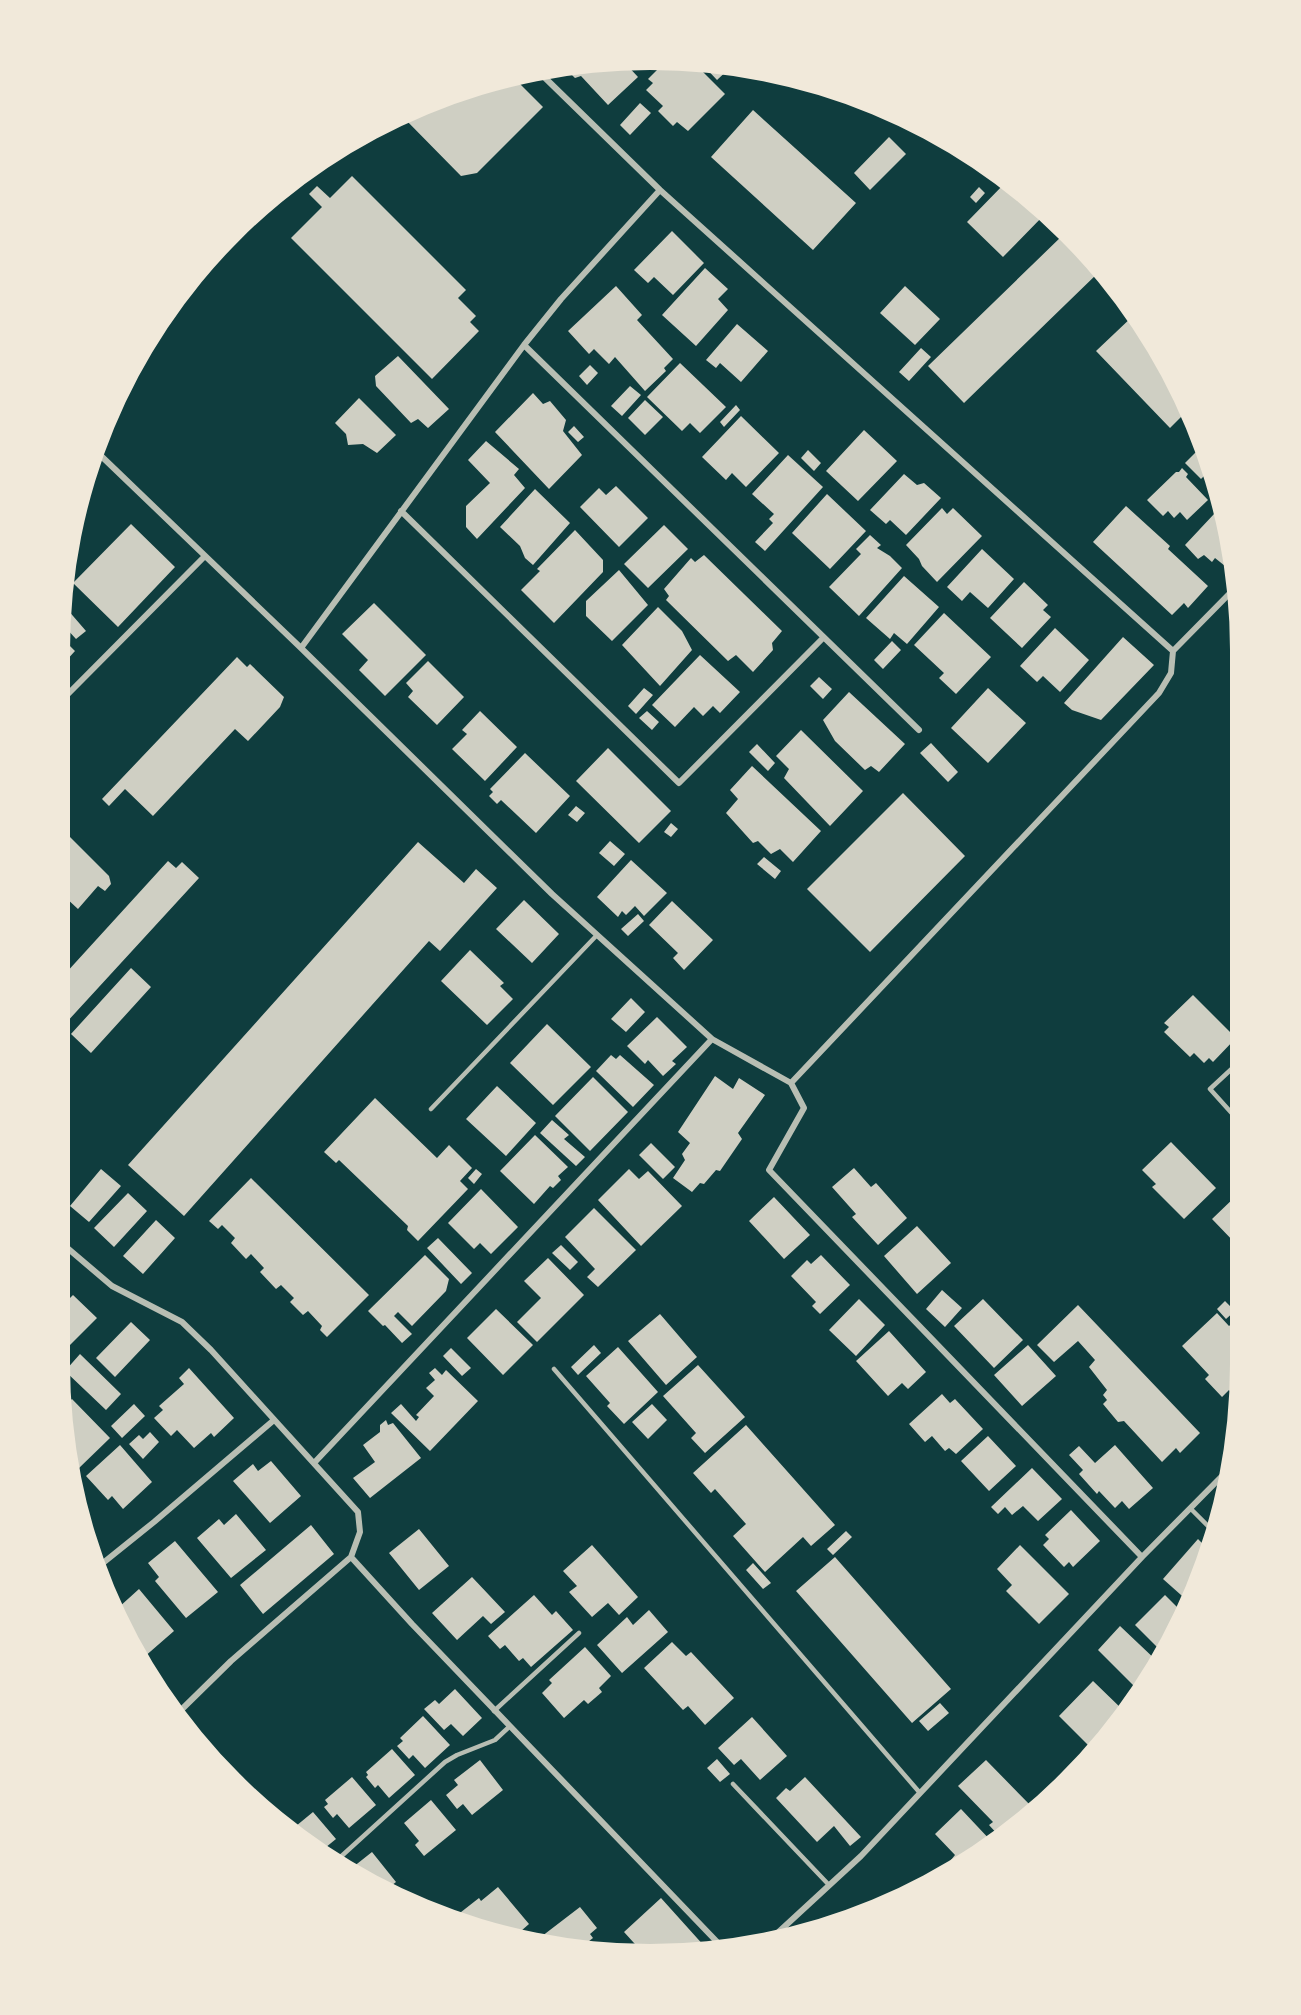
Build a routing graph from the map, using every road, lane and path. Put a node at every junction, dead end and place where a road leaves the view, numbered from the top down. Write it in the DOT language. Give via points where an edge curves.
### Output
graph roads {
  1 [pos="547,80"];
  2 [pos="660,190"];
  3 [pos="524,345"];
  4 [pos="103,458"];
  5 [pos="401,512"];
  6 [pos="205,556"];
  7 [pos="1228,595"];
  8 [pos="823,638"];
  9 [pos="301,648"];
  10 [pos="1173,651"];
  11 [pos="70,691"];
  12 [pos="919,730"];
  13 [pos="597,935"];
  14 [pos="712,1039"];
  15 [pos="1230,1070"];
  16 [pos="791,1083"];
  17 [pos="431,1109"];
  18 [pos="1230,1110"];
  19 [pos="70,1250"];
  20 [pos="554,1369"];
  21 [pos="274,1420"];
  22 [pos="315,1462"];
  23 [pos="1219,1479"];
  24 [pos="1190,1508"];
  25 [pos="1208,1526"];
  26 [pos="351,1557"];
  27 [pos="1142,1557"];
  28 [pos="105,1561"];
  29 [pos="579,1632"];
  30 [pos="183,1708"];
  31 [pos="494,1711"];
  32 [pos="509,1726"];
  33 [pos="733,1785"];
  34 [pos="920,1793"];
  35 [pos="342,1856"];
  36 [pos="829,1885"];
  37 [pos="782,1929"];
  38 [pos="716,1941"];
  1 -- 2 [label="street"];
  2 -- 3 [label="street" via="561,298"];
  2 -- 10 [label="street"];
  3 -- 5 [label="street"];
  3 -- 8 [label="street"];
  4 -- 6 [label="street"];
  5 -- 8 [label="street" via="679,783"];
  5 -- 9 [label="street"];
  6 -- 9 [label="street"];
  6 -- 11 [label="street"];
  7 -- 10 [label="street"];
  8 -- 12 [label="street"];
  9 -- 13 [label="street"];
  10 -- 16 [label="street" via="1171,673 1159,693"];
  13 -- 14 [label="street"];
  13 -- 17 [label="lane"];
  14 -- 16 [label="street"];
  14 -- 22 [label="street"];
  15 -- 18 [label="lane" via="1210,1089"];
  16 -- 27 [label="street" via="804,1108 769,1170"];
  19 -- 21 [label="street" via="112,1286 182,1322"];
  20 -- 34 [label="lane"];
  21 -- 22 [label="street"];
  21 -- 28 [label="street"];
  22 -- 26 [label="street" via="358,1512 360,1532"];
  23 -- 24 [label="street"];
  24 -- 25 [label="lane"];
  24 -- 27 [label="street"];
  26 -- 30 [label="street"];
  26 -- 31 [label="street"];
  27 -- 34 [label="street"];
  29 -- 31 [label="lane"];
  31 -- 32 [label="street"];
  32 -- 35 [label="lane" via="495,1740 445,1762"];
  32 -- 38 [label="street"];
  33 -- 36 [label="lane"];
  34 -- 36 [label="street"];
  36 -- 37 [label="street"];
}
